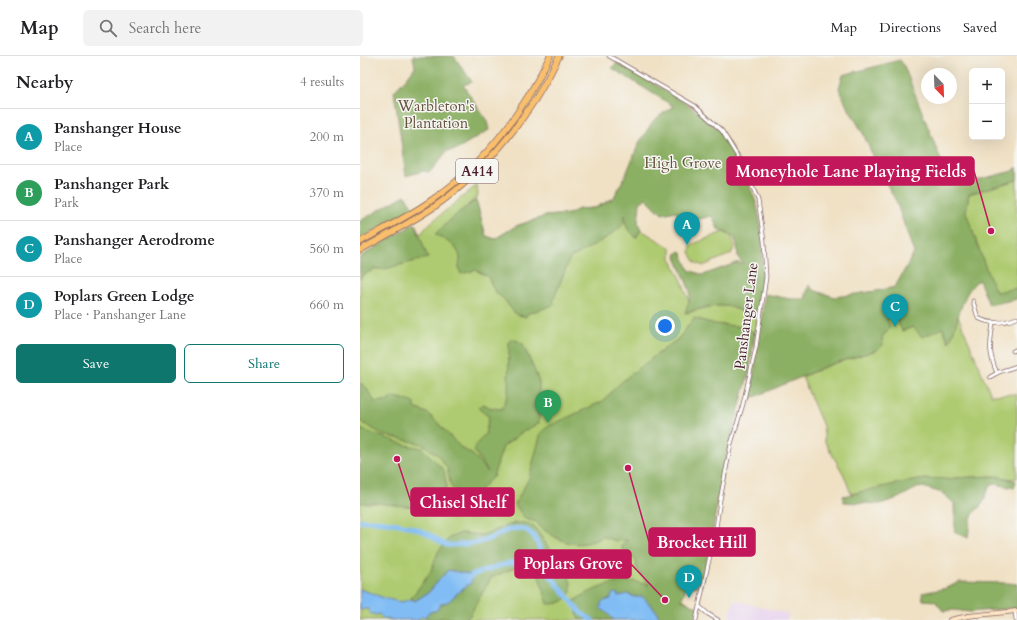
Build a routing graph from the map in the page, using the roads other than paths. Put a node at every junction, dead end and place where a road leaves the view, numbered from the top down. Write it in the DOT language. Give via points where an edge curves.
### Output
graph roads {
  1 [pos="550,56"];
  2 [pos="559,56"];
  3 [pos="609,56"];
  4 [pos="360,242"];
  5 [pos="360,250"];
  6 [pos="973,301"];
  7 [pos="1017,318"];
  8 [pos="993,323"];
  9 [pos="1017,350"];
  10 [pos="1013,351"];
  11 [pos="1017,366"];
  12 [pos="997,373"];
  13 [pos="990,377"];
  14 [pos="700,607"];
  15 [pos="1016,611"];
  16 [pos="696,620"];
  17 [pos="718,620"];
  18 [pos="950,620"];
  19 [pos="1016,620"];
  1 -- 4 [label="highway, A414" via="508,126 460,179 429,203"];
  2 -- 5 [label="highway, A414" via="532,103 479,170 411,222"];
  3 -- 14 [label="street, Panshanger Lane" via="695,106 722,131 744,167 758,200 766,277 750,376 731,444"];
  6 -- 8 [label="street" via="978,318"];
  7 -- 8 [label="street"];
  8 -- 12 [label="street" via="989,349"];
  9 -- 10 [label="street"];
  11 -- 12 [label="street"];
  12 -- 13 [label="street"];
  14 -- 16 [label="street, Panshanger Lane"];
  14 -- 17 [label="street"];
  15 -- 18 [label="main road"];
  15 -- 19 [label="street"];
}
